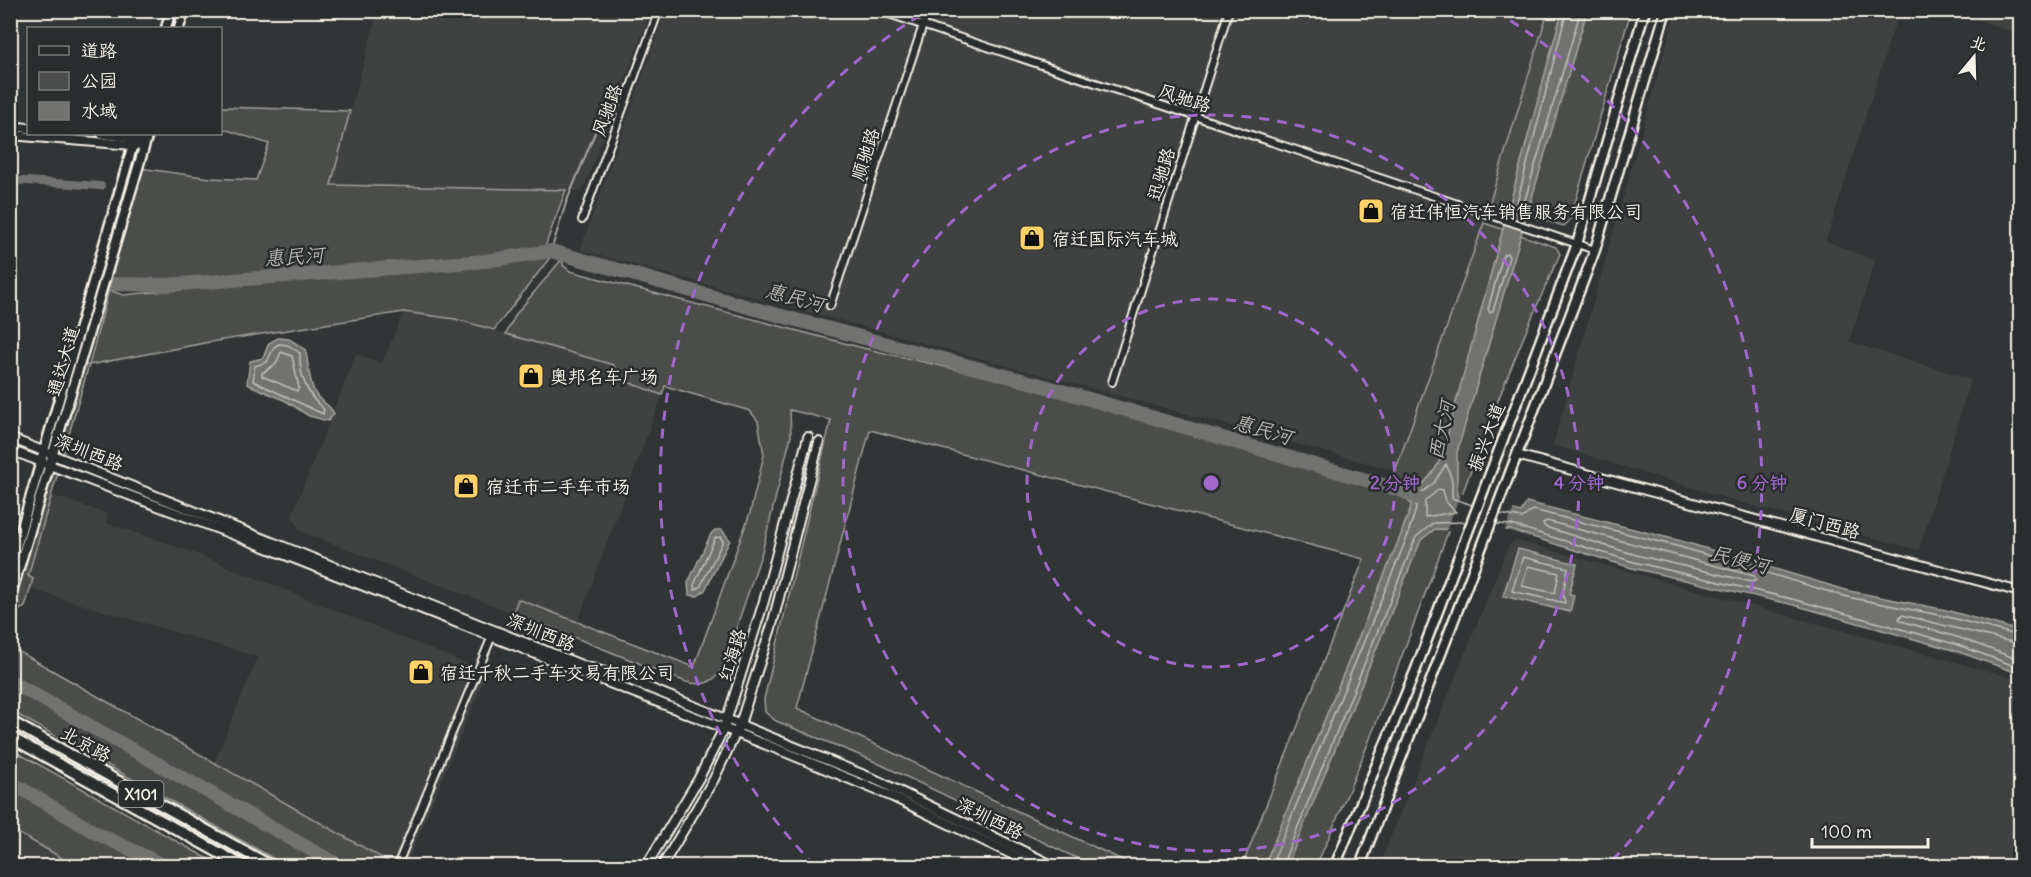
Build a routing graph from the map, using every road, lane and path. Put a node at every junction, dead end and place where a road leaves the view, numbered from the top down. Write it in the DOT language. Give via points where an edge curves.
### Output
graph roads {
  1 [pos="171,10"];
  2 [pos="184,10"];
  3 [pos="660,10"];
  4 [pos="877,10"];
  5 [pos="928,10"];
  6 [pos="1229,10"];
  7 [pos="1645,10"];
  8 [pos="1666,10"];
  9 [pos="922,26"];
  10 [pos="166,27"];
  11 [pos="178,27"];
  12 [pos="1194,117"];
  13 [pos="10,126"];
  14 [pos="27,128"];
  15 [pos="10,135"];
  16 [pos="110,135"];
  17 [pos="134,138"];
  18 [pos="146,139"];
  19 [pos="582,219"];
  20 [pos="1577,244"];
  21 [pos="1595,250"];
  22 [pos="830,306"];
  23 [pos="1112,382"];
  24 [pos="808,437"];
  25 [pos="10,438"];
  26 [pos="819,442"];
  27 [pos="10,450"];
  28 [pos="49,452"];
  29 [pos="1517,455"];
  30 [pos="46,463"];
  31 [pos="10,568"];
  32 [pos="2020,592"];
  33 [pos="10,598"];
  34 [pos="492,636"];
  35 [pos="10,721"];
  36 [pos="726,724"];
  37 [pos="738,728"];
  38 [pos="10,737"];
  39 [pos="243,867"];
  40 [pos="271,867"];
  41 [pos="397,867"];
  42 [pos="646,867"];
  43 [pos="662,867"];
  44 [pos="1036,867"];
  45 [pos="1054,867"];
  46 [pos="1335,867"];
  47 [pos="1360,867"];
  1 -- 10 [label="main road"];
  2 -- 11 [label="main road"];
  3 -- 19 [label="street, 风驰路"];
  4 -- 9 [label="street, 风驰路"];
  5 -- 9 [label="street, 顺驰路"];
  6 -- 12 [label="street, 迅驰路"];
  7 -- 20 [label="main road, 振兴大道"];
  8 -- 21 [label="main road, 振兴大道"];
  9 -- 12 [label="street, 风驰路"];
  9 -- 22 [label="street, 顺驰路"];
  12 -- 20 [label="street, 风驰路"];
  12 -- 23 [label="street, 迅驰路"];
  13 -- 14 [label="street"];
  15 -- 17 [label="street"];
  16 -- 17 [label="street"];
  17 -- 18 [label="street"];
  17 -- 28 [label="main road, 通达大道"];
  18 -- 28 [label="main road, 通达大道"];
  20 -- 21 [label="street, 风驰路"];
  20 -- 46 [label="main road, 振兴大道" via="1416,669"];
  21 -- 29 [label="main road, 振兴大道"];
  24 -- 36 [label="street, 红海路"];
  25 -- 28 [label="street, 深圳西路"];
  26 -- 37 [label="street, 红海路" via="775,614"];
  27 -- 30 [label="street, 深圳西路"];
  28 -- 30 [label="main road, 通达大道"];
  28 -- 36 [label="street, 深圳西路" via="575,662 622,677"];
  29 -- 32 [label="street, 厦门西路"];
  29 -- 47 [label="main road, 振兴大道"];
  30 -- 31 [label="main road, 通达大道"];
  30 -- 33 [label="main road, 通达大道"];
  30 -- 34 [label="street, 深圳西路"];
  34 -- 36 [label="street, 深圳西路"];
  34 -- 41 [label="street"];
  35 -- 40 [label="main road, 北京路 / X101"];
  36 -- 37 [label="street, 深圳西路"];
  36 -- 42 [label="street, 红海路"];
  37 -- 43 [label="street, 红海路" via="714,779"];
  37 -- 44 [label="street, 深圳西路"];
  37 -- 45 [label="street, 深圳西路" via="874,779"];
  38 -- 39 [label="main road, 北京路 / X101"];
}
